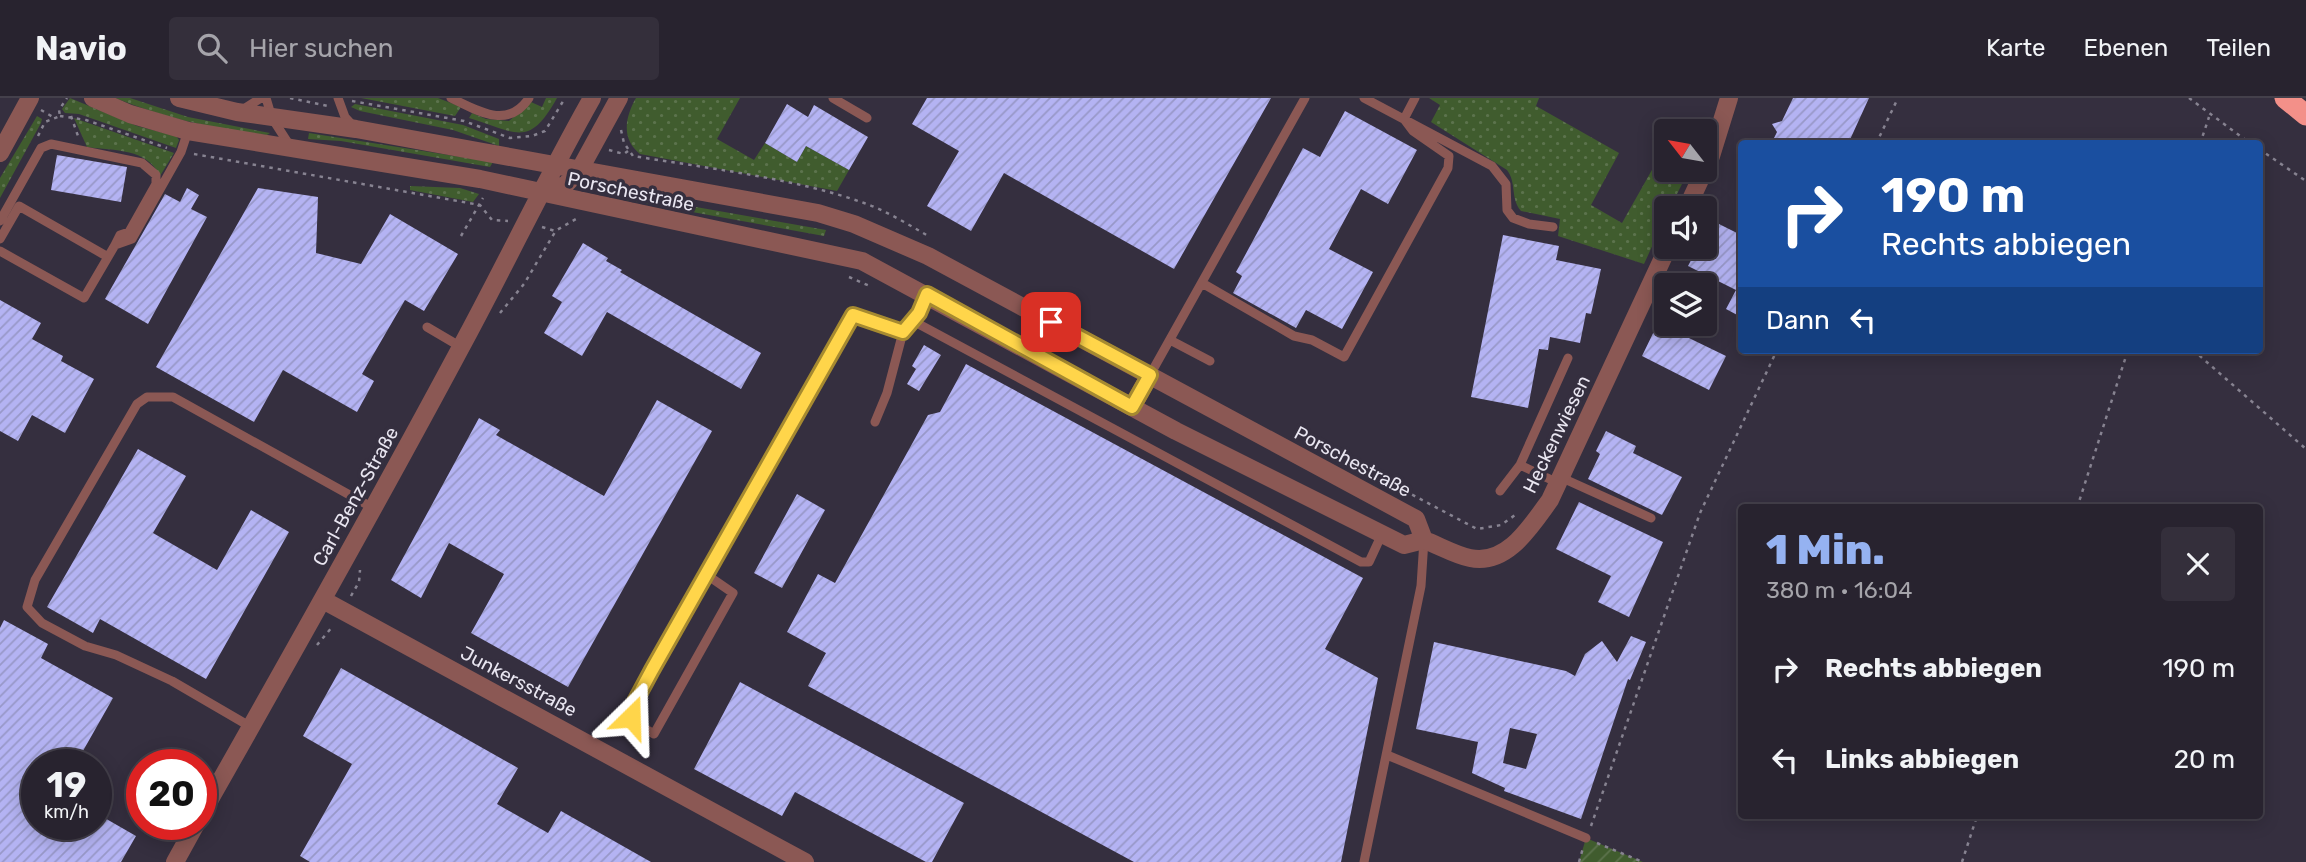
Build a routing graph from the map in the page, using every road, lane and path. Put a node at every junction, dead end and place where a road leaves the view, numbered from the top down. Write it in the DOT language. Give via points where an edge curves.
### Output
graph roads {
  1 [pos="30,98"];
  2 [pos="93,98"];
  3 [pos="179,98"];
  4 [pos="261,98"];
  5 [pos="267,98"];
  6 [pos="290,98"];
  7 [pos="451,98"];
  8 [pos="529,98"];
  9 [pos="565,98"];
  10 [pos="592,98"];
  11 [pos="619,98"];
  12 [pos="832,98"];
  13 [pos="1305,98"];
  14 [pos="1364,98"];
  15 [pos="1415,98"];
  16 [pos="1729,98"];
  17 [pos="1898,98"];
  18 [pos="2189,98"];
  19 [pos="2285,98"];
  20 [pos="466,101"];
  21 [pos="339,102"];
  22 [pos="237,112"];
  23 [pos="2306,115"];
  24 [pos="60,116"];
  25 [pos="71,116"];
  26 [pos="2209,116"];
  27 [pos="272,118"];
  28 [pos="867,118"];
  29 [pos="1404,119"];
  30 [pos="621,125"];
  31 [pos="356,130"];
  32 [pos="188,131"];
  33 [pos="1877,140"];
  34 [pos="2201,140"];
  35 [pos="2245,140"];
  36 [pos="82,146"];
  37 [pos="293,148"];
  38 [pos="181,152"];
  39 [pos="2263,152"];
  40 [pos="0,153"];
  41 [pos="633,156"];
  42 [pos="553,166"];
  43 [pos="579,171"];
  44 [pos="2306,181"];
  45 [pos="542,194"];
  46 [pos="1692,196"];
  47 [pos="0,221"];
  48 [pos="587,221"];
  49 [pos="526,222"];
  50 [pos="1553,227"];
  51 [pos="0,239"];
  52 [pos="115,245"];
  53 [pos="0,251"];
  54 [pos="108,257"];
  55 [pos="1662,259"];
  56 [pos="844,274"];
  57 [pos="1202,283"];
  58 [pos="873,288"];
  59 [pos="927,294"];
  60 [pos="913,321"];
  61 [pos="427,327"];
  62 [pos="903,332"];
  63 [pos="1170,340"];
  64 [pos="461,347"];
  65 [pos="1775,354"];
  66 [pos="2127,354"];
  67 [pos="2198,354"];
  68 [pos="1568,358"];
  69 [pos="1210,361"];
  70 [pos="1150,375"];
  71 [pos="1132,407"];
  72 [pos="875,422"];
  73 [pos="2306,449"];
  74 [pos="1520,465"];
  75 [pos="1559,480"];
  76 [pos="1500,491"];
  77 [pos="2078,504"];
  78 [pos="373,508"];
  79 [pos="1651,519"];
  80 [pos="1382,534"];
  81 [pos="1424,540"];
  82 [pos="707,575"];
  83 [pos="323,600"];
  84 [pos="251,727"];
  85 [pos="1387,755"];
  86 [pos="217,788"];
  87 [pos="1976,819"];
  88 [pos="1586,838"];
  89 [pos="187,840"];
  90 [pos="175,862"];
  91 [pos="805,862"];
  92 [pos="1364,862"];
  93 [pos="1643,862"];
  94 [pos="1962,862"];
  1 -- 40 [label="street"];
  2 -- 32 [label="street, Porschestraße"];
  3 -- 22 [label="street, Porschestraße"];
  4 -- 22 [label="lane"];
  5 -- 27 [label="lane"];
  6 -- 21 [label="path" via="328,106"];
  7 -- 20 [label="lane"];
  8 -- 20 [label="lane" via="517,112 504,117 476,110"];
  9 -- 21 [label="path" via="545,131 510,138 464,121 351,100"];
  10 -- 42 [label="street, Carl-Benz-Straße"];
  11 -- 43 [label="street"];
  12 -- 28 [label="lane"];
  13 -- 57 [label="lane"];
  14 -- 29 [label="lane"];
  15 -- 29 [label="lane"];
  16 -- 46 [label="street" via="1711,156"];
  17 -- 33 [label="path"];
  18 -- 26 [label="path"];
  19 -- 23 [label="highway"];
  21 -- 31 [label="lane"];
  22 -- 27 [label="street, Porschestraße"];
  24 -- 25 [label="path"];
  25 -- 36 [label="path"];
  25 -- 38 [label="path"];
  26 -- 34 [label="path"];
  26 -- 35 [label="path"];
  27 -- 31 [label="street, Porschestraße"];
  27 -- 37 [label="lane"];
  29 -- 50 [label="lane" via="1492,166 1506,184 1507,210 1513,218"];
  29 -- 57 [label="lane" via="1413,131 1449,156 1448,168 1345,357 1294,335"];
  30 -- 41 [label="path" via="624,143"];
  31 -- 42 [label="street, Porschestraße"];
  32 -- 37 [label="street, Porschestraße"];
  32 -- 38 [label="lane"];
  37 -- 45 [label="street, Porschestraße" via="481,179"];
  38 -- 49 [label="path" via="480,205 492,220"];
  38 -- 52 [label="lane" via="132,239"];
  39 -- 44 [label="path"];
  42 -- 43 [label="street, Porschestraße"];
  42 -- 45 [label="street, Carl-Benz-Straße"];
  43 -- 45 [label="street" via="565,186"];
  43 -- 70 [label="street, Porschestraße" via="854,224 928,256"];
  45 -- 49 [label="street, Carl-Benz-Straße"];
  45 -- 59 [label="street, Porschestraße" via="837,253"];
  47 -- 52 [label="lane" via="41,148 51,144 142,163 156,175 156,184 129,232 120,235"];
  48 -- 49 [label="path" via="576,219 555,231"];
  49 -- 64 [label="street, Carl-Benz-Straße"];
  51 -- 54 [label="lane" via="19,206"];
  52 -- 54 [label="lane"];
  53 -- 54 [label="lane" via="85,298"];
  55 -- 75 [label="street, Heckenwiesen"];
  56 -- 58 [label="path"];
  57 -- 63 [label="lane"];
  59 -- 60 [label="lane"];
  59 -- 71 [label="street, Porschestraße"];
  60 -- 62 [label="lane"];
  60 -- 80 [label="lane" via="1361,562 1368,562"];
  61 -- 64 [label="lane"];
  62 -- 72 [label="lane"];
  62 -- 82 [label="lane" via="853,315"];
  63 -- 69 [label="lane"];
  63 -- 70 [label="lane"];
  64 -- 78 [label="street, Carl-Benz-Straße"];
  65 -- 88 [label="path" via="1700,513"];
  66 -- 77 [label="path"];
  67 -- 73 [label="path"];
  68 -- 74 [label="lane"];
  70 -- 71 [label="street"];
  70 -- 81 [label="street, Porschestraße" via="1416,519"];
  71 -- 80 [label="street, Porschestraße"];
  74 -- 75 [label="lane"];
  74 -- 76 [label="lane"];
  75 -- 79 [label="lane"];
  75 -- 81 [label="street, Heckenwiesen" via="1526,532 1499,556 1471,559"];
  78 -- 83 [label="street, Carl-Benz-Straße"];
  78 -- 84 [label="lane" via="173,397 147,397 137,404 35,580 27,607 42,623 172,681"];
  80 -- 81 [label="street, Porschestraße" via="1404,545"];
  81 -- 85 [label="lane" via="1421,586"];
  82 -- 82 [label="lane" via="630,711 635,723 654,734 733,593"];
  83 -- 84 [label="street, Carl-Benz-Straße"];
  83 -- 91 [label="street, Junkersstraße"];
  84 -- 86 [label="street, Carl-Benz-Straße"];
  85 -- 88 [label="lane"];
  85 -- 92 [label="lane"];
  87 -- 94 [label="path"];
  88 -- 93 [label="path"];
  89 -- 90 [label="street"];
}
